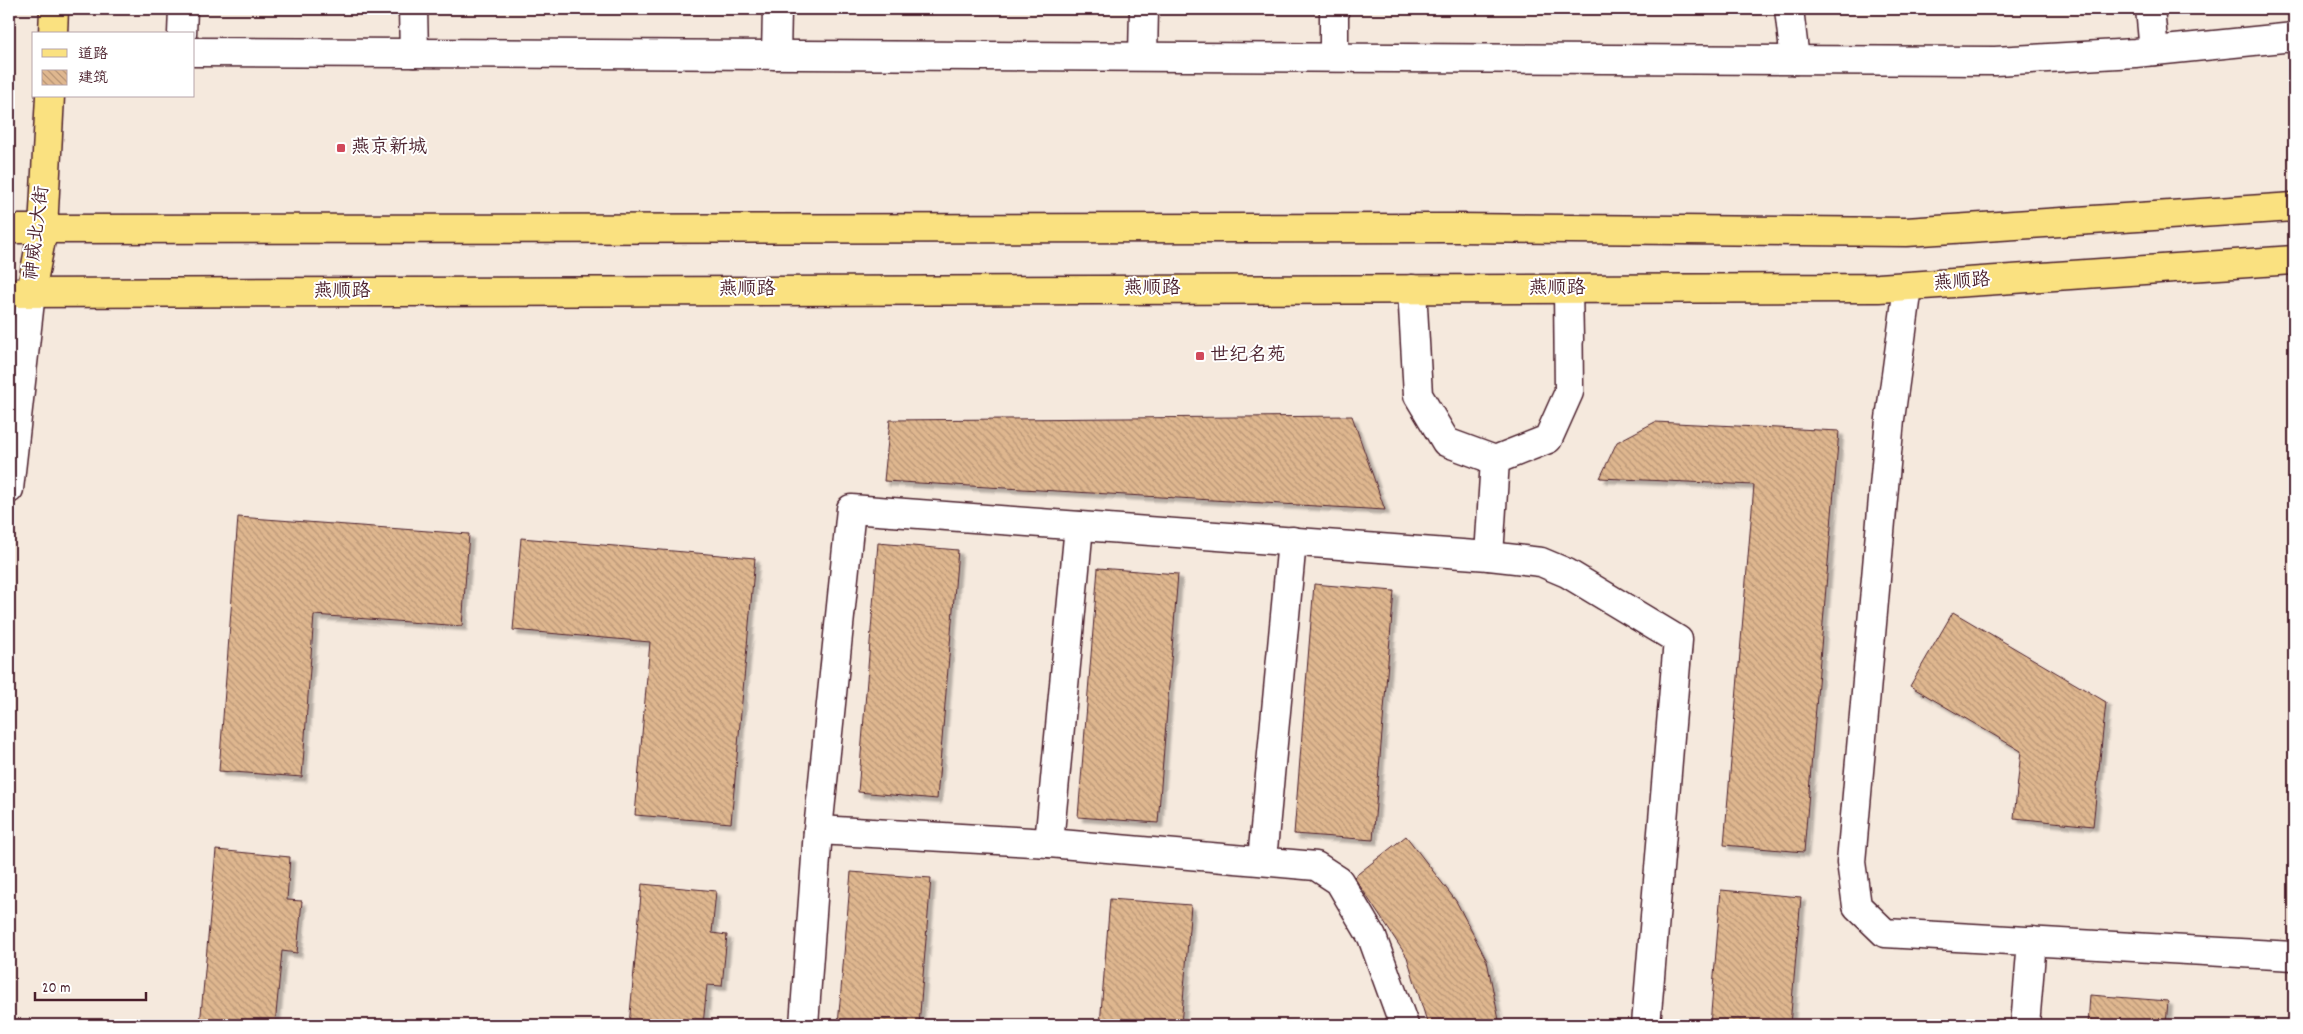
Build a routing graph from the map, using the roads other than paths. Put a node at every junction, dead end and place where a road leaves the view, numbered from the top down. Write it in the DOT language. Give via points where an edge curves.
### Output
graph roads {
  1 [pos="54,9"];
  2 [pos="183,9"];
  3 [pos="414,9"];
  4 [pos="777,9"];
  5 [pos="1144,9"];
  6 [pos="1334,9"];
  7 [pos="1789,9"];
  8 [pos="2150,9"];
  9 [pos="53,32"];
  10 [pos="182,32"];
  11 [pos="2294,36"];
  12 [pos="2154,51"];
  13 [pos="195,52"];
  14 [pos="414,53"];
  15 [pos="776,55"];
  16 [pos="1144,56"];
  17 [pos="1334,57"];
  18 [pos="1795,60"];
  19 [pos="50,98"];
  20 [pos="2294,207"];
  21 [pos="9,229"];
  22 [pos="42,229"];
  23 [pos="2294,260"];
  24 [pos="1908,287"];
  25 [pos="1412,289"];
  26 [pos="1568,289"];
  27 [pos="20,292"];
  28 [pos="1568,340"];
  29 [pos="1495,460"];
  30 [pos="9,489"];
  31 [pos="1079,526"];
  32 [pos="1292,541"];
  33 [pos="1489,556"];
  34 [pos="1064,686"];
  35 [pos="818,830"];
  36 [pos="1049,843"];
  37 [pos="1262,860"];
  38 [pos="2032,941"];
  39 [pos="2294,956"];
  40 [pos="804,1025"];
  41 [pos="1404,1025"];
  42 [pos="1646,1025"];
  43 [pos="2025,1025"];
  1 -- 9 [label="main road"];
  2 -- 10 [label="street"];
  3 -- 14 [label="street"];
  4 -- 15 [label="street"];
  5 -- 16 [label="street"];
  6 -- 17 [label="street"];
  7 -- 18 [label="street"];
  8 -- 12 [label="street"];
  11 -- 12 [label="street"];
  12 -- 18 [label="street" via="1995,61"];
  13 -- 14 [label="street"];
  14 -- 15 [label="street"];
  15 -- 16 [label="street"];
  16 -- 17 [label="street"];
  17 -- 18 [label="street"];
  19 -- 22 [label="main road, 神威北大街"];
  20 -- 22 [label="main road" via="1906,232 1455,228"];
  21 -- 22 [label="main road"];
  22 -- 27 [label="main road, 神威北大街"];
  23 -- 24 [label="main road, 燕顺路"];
  24 -- 26 [label="main road, 燕顺路"];
  24 -- 38 [label="street" via="1890,419 1851,862 1856,906 1885,933"];
  25 -- 26 [label="main road, 燕顺路"];
  25 -- 27 [label="main road, 燕顺路"];
  25 -- 29 [label="street" via="1418,395 1446,442"];
  26 -- 28 [label="street"];
  26 -- 29 [label="street" via="1569,392 1548,439"];
  27 -- 30 [label="street, 神威北大街"];
  29 -- 33 [label="street"];
  31 -- 32 [label="street"];
  31 -- 34 [label="street"];
  31 -- 35 [label="street" via="851,509"];
  31 -- 36 [label="street"];
  32 -- 33 [label="street"];
  32 -- 37 [label="street"];
  33 -- 42 [label="street" via="1541,562 1567,573 1678,640"];
  35 -- 36 [label="street"];
  35 -- 40 [label="street"];
  36 -- 37 [label="street"];
  37 -- 41 [label="street" via="1316,866 1339,881 1372,937"];
  38 -- 39 [label="street"];
  38 -- 43 [label="street"];
}
